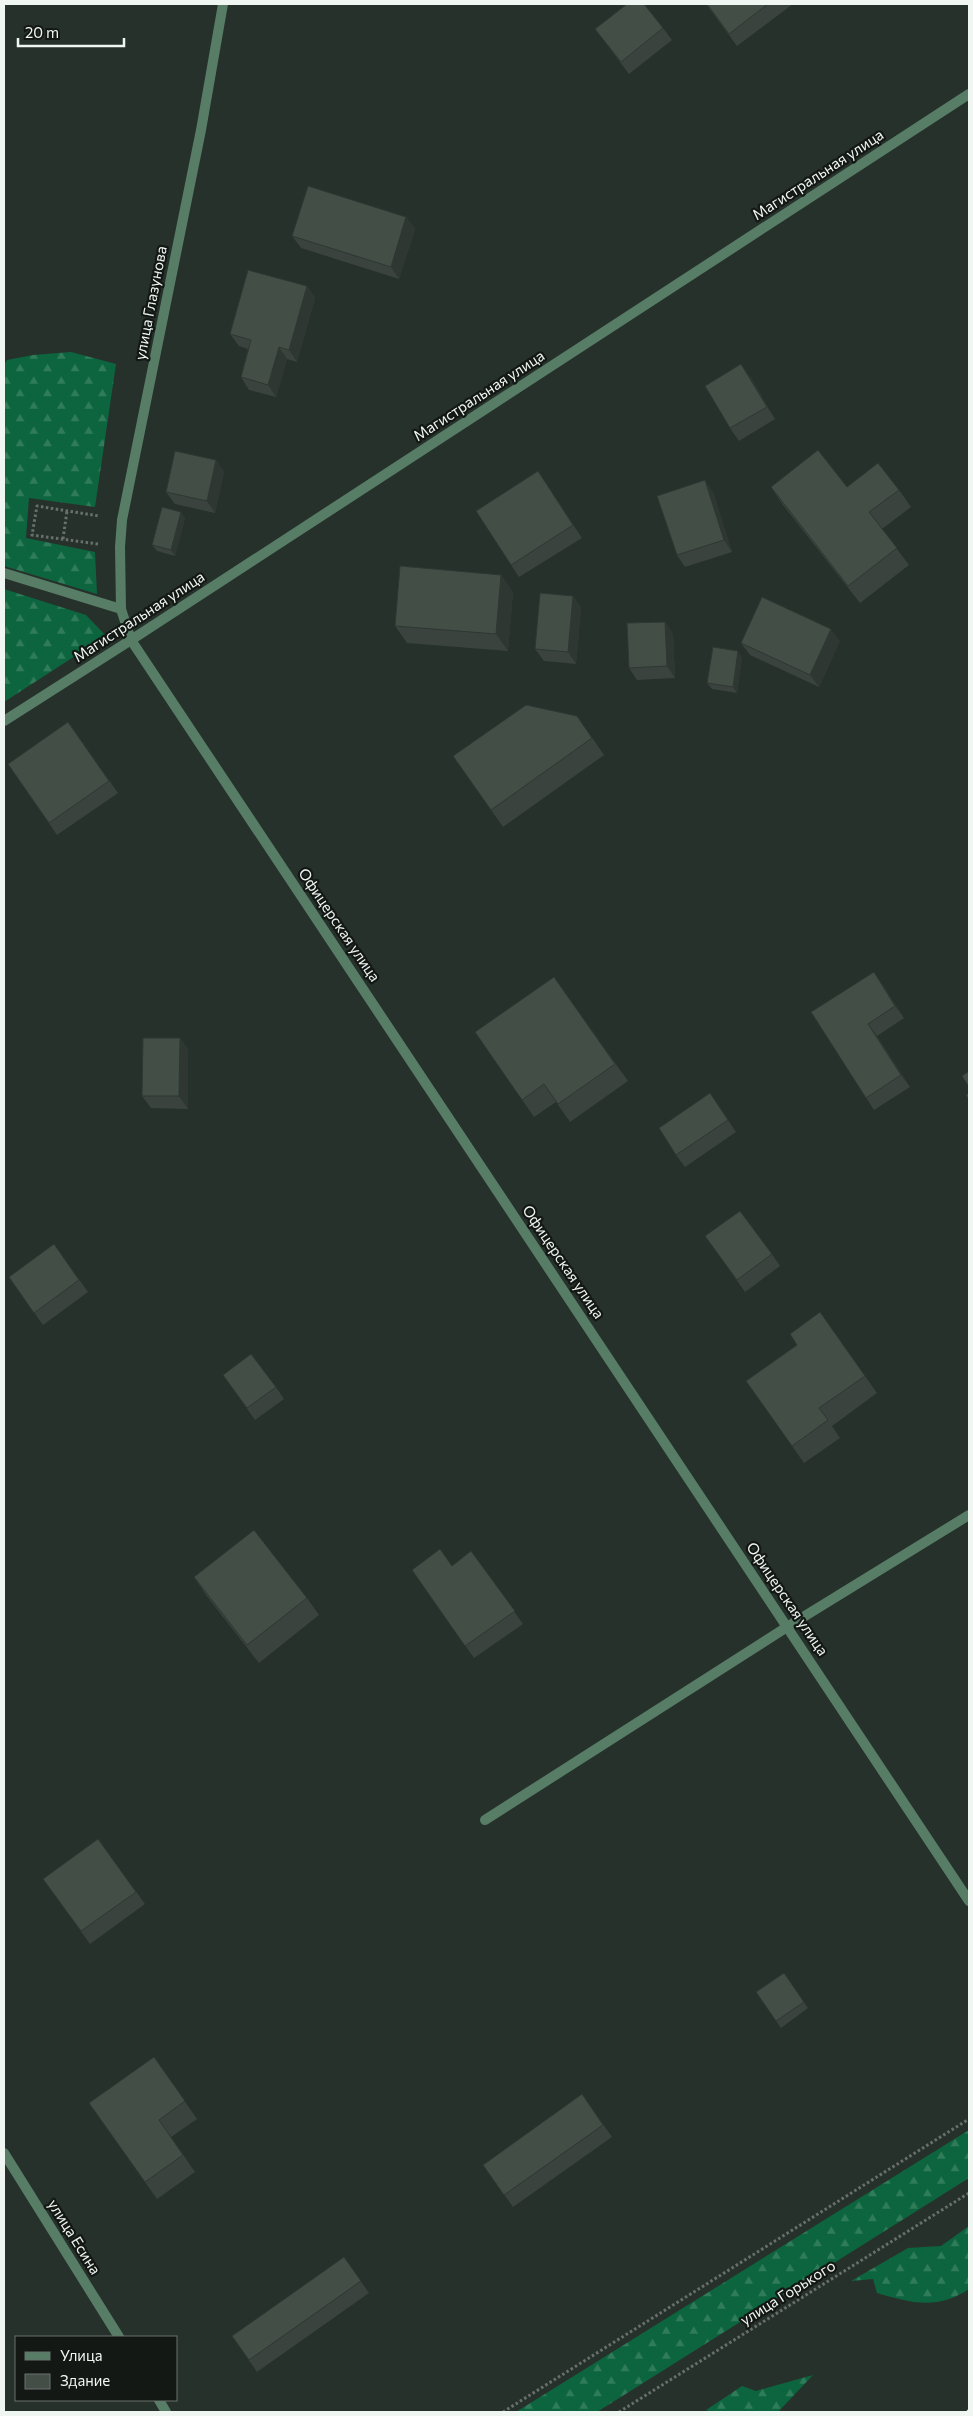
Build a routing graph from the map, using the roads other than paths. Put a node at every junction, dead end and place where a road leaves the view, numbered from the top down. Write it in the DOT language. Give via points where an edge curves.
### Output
graph roads {
  1 [pos="223,4"];
  2 [pos="969,94"];
  3 [pos="4,573"];
  4 [pos="121,609"];
  5 [pos="131,640"];
  6 [pos="4,721"];
  7 [pos="969,1515"];
  8 [pos="787,1627"];
  9 [pos="485,1820"];
  10 [pos="969,1901"];
  11 [pos="4,2153"];
  12 [pos="118,2336"];
  13 [pos="160,2401"];
  14 [pos="166,2412"];
  1 -- 4 [label="street, улица Глазунова" via="199,140 122,520"];
  2 -- 5 [label="street, Магистральная улица"];
  3 -- 4 [label="street"];
  4 -- 5 [label="street, Офицерская улица"];
  5 -- 6 [label="street, Магистральная улица"];
  5 -- 8 [label="street, Офицерская улица"];
  7 -- 8 [label="street"];
  8 -- 9 [label="street"];
  8 -- 10 [label="street, Офицерская улица"];
  11 -- 12 [label="street, улица Есина"];
  13 -- 14 [label="street"];
}
